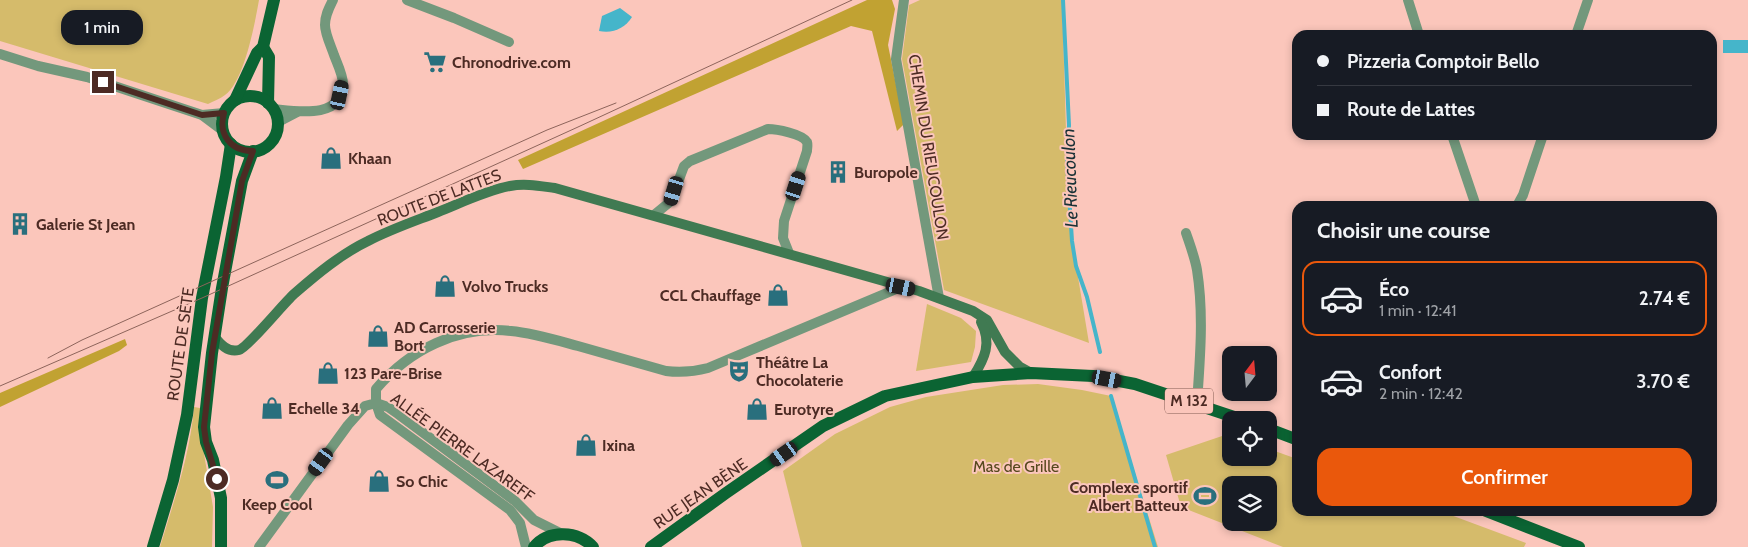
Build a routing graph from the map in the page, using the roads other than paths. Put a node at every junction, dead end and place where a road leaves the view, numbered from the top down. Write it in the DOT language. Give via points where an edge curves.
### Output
graph roads {
  1 [pos="274,0"];
  2 [pos="333,0"];
  3 [pos="407,0"];
  4 [pos="904,0"];
  5 [pos="1408,0"];
  6 [pos="1588,0"];
  7 [pos="1417,30"];
  8 [pos="1578,30"];
  9 [pos="509,42"];
  10 [pos="263,47"];
  11 [pos="0,54"];
  12 [pos="235,100"];
  13 [pos="271,106"];
  14 [pos="298,111"];
  15 [pos="224,113"];
  16 [pos="202,115"];
  17 [pos="278,122"];
  18 [pos="222,130"];
  19 [pos="1454,140"];
  20 [pos="1541,140"];
  21 [pos="231,144"];
  22 [pos="253,151"];
  23 [pos="1474,201"];
  24 [pos="1520,201"];
  25 [pos="654,215"];
  26 [pos="1186,233"];
  27 [pos="789,253"];
  28 [pos="901,287"];
  29 [pos="939,298"];
  30 [pos="973,311"];
  31 [pos="214,336"];
  32 [pos="1031,373"];
  33 [pos="973,376"];
  34 [pos="376,403"];
  35 [pos="1197,403"];
  36 [pos="1222,412"];
  37 [pos="1277,432"];
  38 [pos="1292,438"];
  39 [pos="491,490"];
  40 [pos="1499,516"];
  41 [pos="562,534"];
  42 [pos="153,547"];
  43 [pos="221,547"];
  44 [pos="259,547"];
  45 [pos="526,547"];
  46 [pos="534,547"];
  47 [pos="593,547"];
  48 [pos="651,547"];
  49 [pos="1579,547"];
  1 -- 10 [label="main road"];
  2 -- 14 [label="street" via="325,26 343,84 340,95 332,106 318,111"];
  3 -- 9 [label="street"];
  4 -- 29 [label="street, CHEMIN DU RIEUCOULON" via="896,59"];
  5 -- 7 [label="street"];
  6 -- 8 [label="street"];
  10 -- 12 [label="main road"];
  10 -- 13 [label="main road" via="269,57"];
  11 -- 16 [label="street" via="87,77"];
  12 -- 13 [label="main road" via="252,96"];
  12 -- 15 [label="main road"];
  13 -- 14 [label="street"];
  13 -- 17 [label="main road"];
  14 -- 17 [label="street"];
  15 -- 16 [label="street"];
  15 -- 18 [label="main road"];
  16 -- 18 [label="street"];
  17 -- 22 [label="main road" via="270,143"];
  18 -- 21 [label="main road"];
  19 -- 23 [label="street"];
  20 -- 24 [label="street"];
  21 -- 22 [label="main road" via="237,149"];
  21 -- 42 [label="main road, ROUTE DE SÈTE" via="202,298 187,415 173,480"];
  22 -- 31 [label="main road, ROUTE DE SÈTE" via="242,181"];
  25 -- 27 [label="street, ROUTE DE LATTES"];
  25 -- 27 [label="street" via="671,201 684,166 690,161 775,129 802,137 807,142 784,221 782,238"];
  25 -- 31 [label="street, ROUTE DE LATTES" via="555,188 527,184 510,186 373,238 352,250 297,291 239,350 226,348"];
  26 -- 35 [label="street" via="1200,297"];
  27 -- 28 [label="street, ROUTE DE LATTES"];
  28 -- 29 [label="street, ROUTE DE LATTES"];
  28 -- 34 [label="street" via="693,372 666,371 517,332 488,330 463,334 419,351 400,365 376,390"];
  29 -- 30 [label="street, ROUTE DE LATTES"];
  30 -- 32 [label="street, ROUTE DE LATTES" via="987,320 1005,352"];
  30 -- 33 [label="street" via="987,332 984,357"];
  31 -- 43 [label="main road, ROUTE DE SÈTE" via="204,427 221,498"];
  32 -- 33 [label="main road, RUE JEAN BÈNE / M 132"];
  32 -- 35 [label="main road, RUE JEAN BÈNE / M 132" via="1093,376 1135,384"];
  33 -- 48 [label="main road, RUE JEAN BÈNE" via="885,396 823,426"];
  34 -- 39 [label="street, ALLÉE PIERRE LAZAREFF" via="380,416"];
  34 -- 44 [label="street" via="365,406 348,425"];
  35 -- 36 [label="main road, M 132"];
  37 -- 38 [label="main road"];
  39 -- 41 [label="street, ALLÉE PIERRE LAZAREFF" via="515,501 534,520"];
  39 -- 45 [label="street, ALLÉE PIERRE LAZAREFF" via="517,516"];
  40 -- 49 [label="main road"];
  41 -- 46 [label="main road" via="548,537"];
  41 -- 47 [label="main road" via="582,538"];
}
